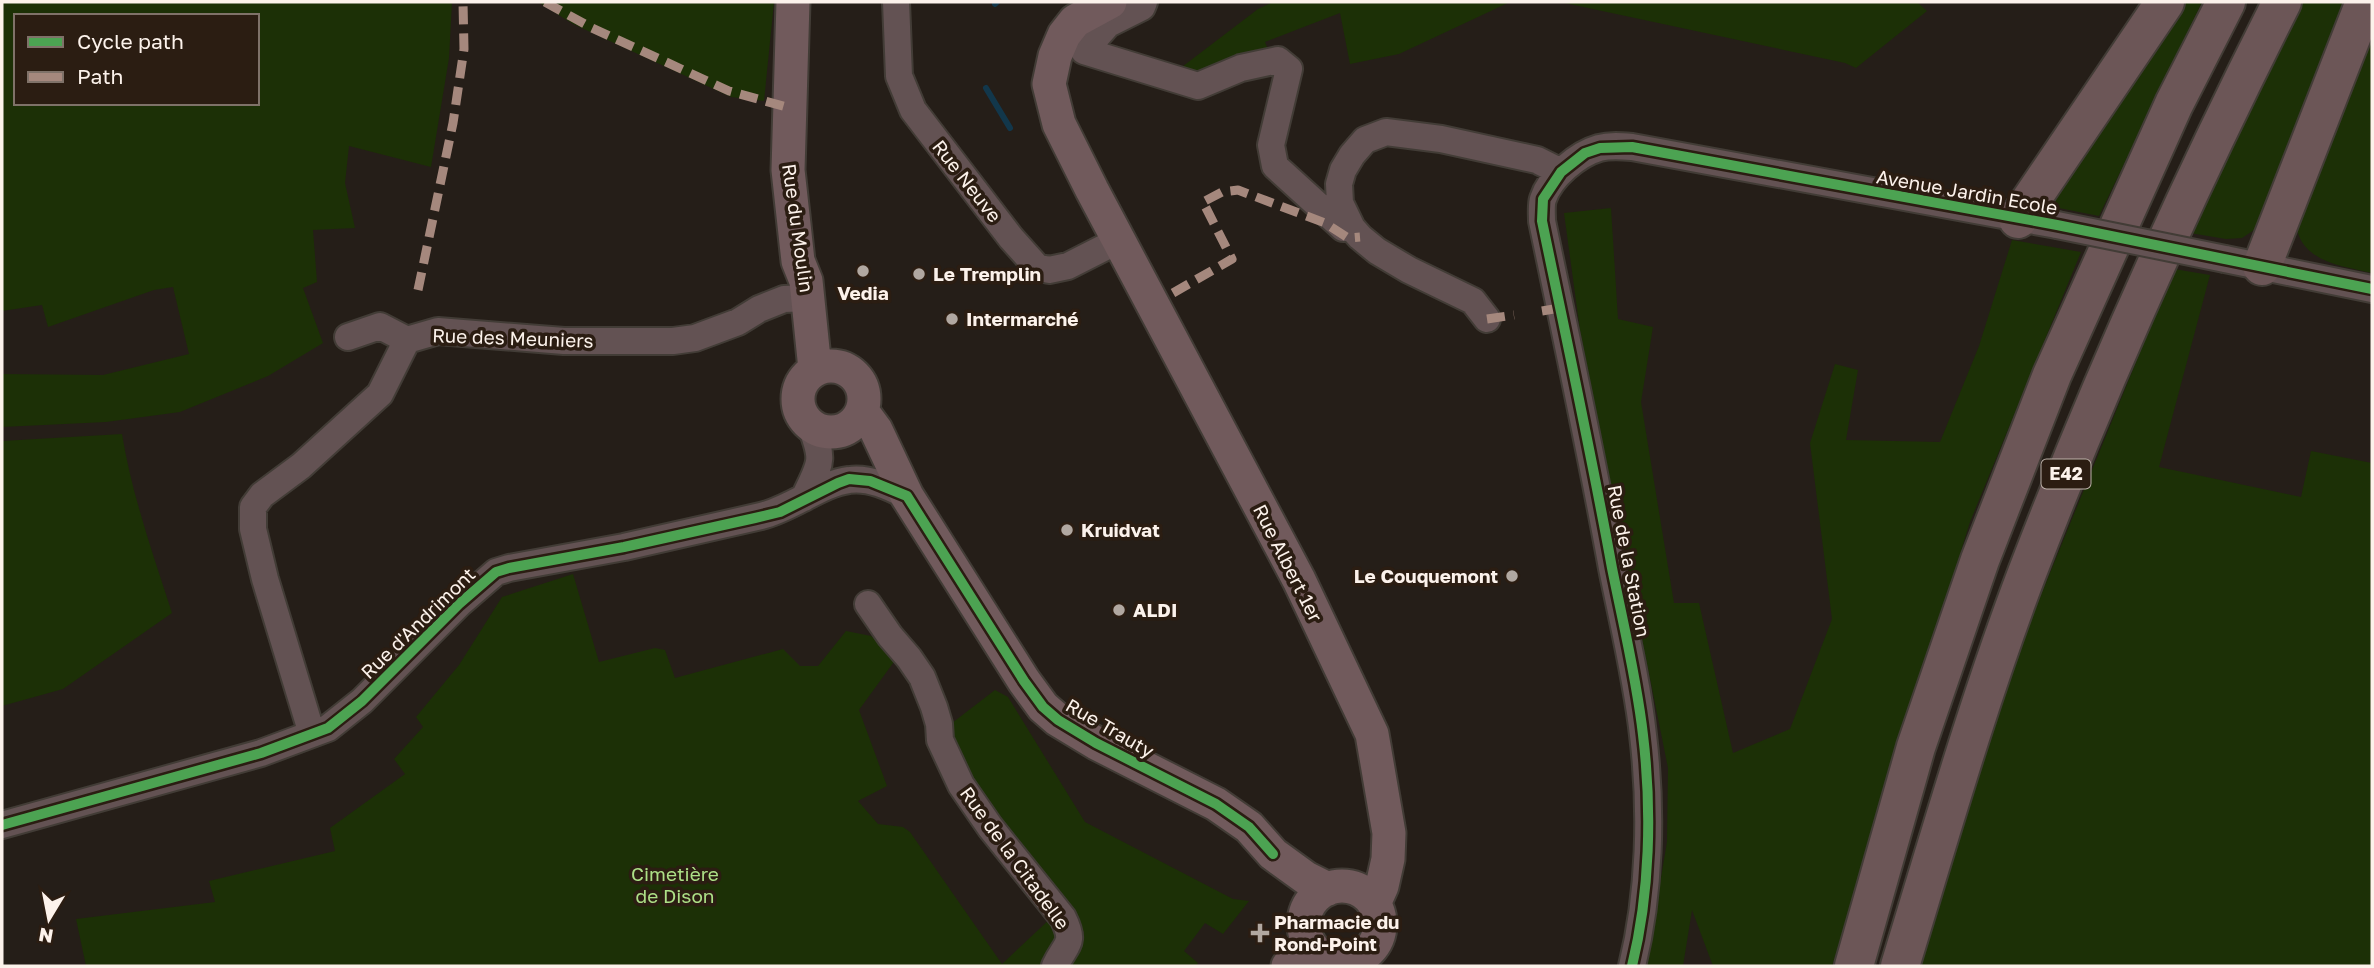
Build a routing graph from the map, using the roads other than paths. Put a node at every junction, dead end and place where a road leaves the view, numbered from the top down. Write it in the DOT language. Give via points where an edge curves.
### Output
graph roads {
  1 [pos="793,2"];
  2 [pos="896,2"];
  3 [pos="1111,2"];
  4 [pos="1144,2"];
  5 [pos="2165,2"];
  6 [pos="2226,2"];
  7 [pos="2282,2"];
  8 [pos="2365,2"];
  9 [pos="1561,172"];
  10 [pos="2018,219"];
  11 [pos="1352,228"];
  12 [pos="1119,240"];
  13 [pos="2262,266"];
  14 [pos="2372,289"];
  15 [pos="796,299"];
  16 [pos="1487,319"];
  17 [pos="348,337"];
  18 [pos="407,340"];
  19 [pos="815,369"];
  20 [pos="836,422"];
  21 [pos="904,491"];
  22 [pos="804,499"];
  23 [pos="868,604"];
  24 [pos="312,734"];
  25 [pos="2,825"];
  26 [pos="1273,854"];
  27 [pos="1328,889"];
  28 [pos="1374,904"];
  29 [pos="1301,940"];
  30 [pos="1373,957"];
  31 [pos="1055,966"];
  32 [pos="1632,966"];
  33 [pos="1854,966"];
  34 [pos="1900,966"];
  1 -- 15 [label="main road, Rue du Moulin" via="788,170 799,261 806,281"];
  2 -- 12 [label="street, Rue Neuve" via="899,76 913,110 1037,267 1068,266"];
  3 -- 12 [label="main road, Rue Albert 1er" via="1074,22 1064,35 1049,84 1059,124"];
  4 -- 11 [label="street" via="1108,23 1084,51 1198,86 1241,68 1278,60 1289,69 1271,145 1275,166 1343,228"];
  5 -- 10 [label="highway"];
  6 -- 33 [label="highway, E42" via="2174,104 2057,363 1980,560 1916,747"];
  7 -- 34 [label="highway, E42" via="2219,125 2098,394 1963,759"];
  8 -- 13 [label="highway"];
  9 -- 10 [label="street, Avenue Jardin Ecole" via="1585,153 1632,147"];
  9 -- 11 [label="street" via="1525,157 1386,132 1365,140 1343,170 1340,202"];
  9 -- 32 [label="street, Rue de la Station" via="1543,199 1542,221 1643,734 1645,877"];
  10 -- 13 [label="street, Avenue Jardin Ecole, bridge"];
  11 -- 16 [label="street" via="1377,251 1473,301"];
  12 -- 28 [label="main road, Rue Albert 1er" via="1299,580 1372,734 1389,833 1385,873"];
  13 -- 14 [label="street, Avenue Jardin Ecole"];
  15 -- 18 [label="street, Rue des Meuniers" via="759,309 695,338 673,341 564,341 438,331"];
  15 -- 19 [label="main road, Rue du Moulin"];
  17 -- 18 [label="street" via="380,326"];
  18 -- 24 [label="street, Rue des Meuniers" via="380,394 253,507 253,529 265,579"];
  19 -- 20 [label="main road" via="802,382 799,409"];
  19 -- 20 [label="main road" via="837,366 856,378 862,388 864,399"];
  20 -- 21 [label="main road, Rue Trauty"];
  20 -- 22 [label="street" via="820,449 819,467"];
  21 -- 22 [label="street, Rue d'Andrimont" via="849,479"];
  21 -- 26 [label="main road, Rue Trauty" via="1043,707 1096,743 1216,804 1249,827"];
  22 -- 24 [label="street, Rue d'Andrimont" via="780,512 496,572 362,701 328,728"];
  23 -- 31 [label="street, Rue de la Citadelle" via="922,677 940,740 961,785 1071,933"];
  24 -- 25 [label="street, Rue d'Andrimont" via="261,753"];
  26 -- 27 [label="main road, Rue Trauty"];
  26 -- 29 [label="main road, Rue Trauty" via="1293,893"];
  27 -- 28 [label="main road, Rue Trauty" via="1359,890"];
  27 -- 29 [label="main road" via="1318,894"];
  28 -- 30 [label="main road, Rue Trauty" via="1380,927"];
  29 -- 30 [label="main road, Rue Trauty" via="1326,959 1338,962"];
}
